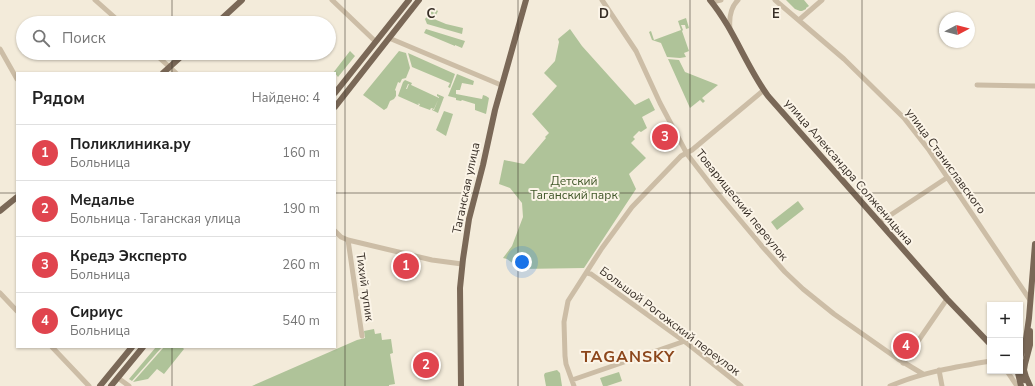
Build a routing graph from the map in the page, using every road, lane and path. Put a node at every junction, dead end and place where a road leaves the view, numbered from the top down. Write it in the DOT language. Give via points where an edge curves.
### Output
graph roads {
  1 [pos="95,0"];
  2 [pos="242,0"];
  3 [pos="332,0"];
  4 [pos="409,0"];
  5 [pos="419,0"];
  6 [pos="526,0"];
  7 [pos="602,0"];
  8 [pos="721,0"];
  9 [pos="738,0"];
  10 [pos="775,0"];
  11 [pos="822,0"];
  12 [pos="711,1"];
  13 [pos="113,16"];
  14 [pos="225,16"];
  15 [pos="799,20"];
  16 [pos="730,30"];
  17 [pos="390,38"];
  18 [pos="376,41"];
  19 [pos="0,49"];
  20 [pos="162,60"];
  21 [pos="178,60"];
  22 [pos="170,67"];
  23 [pos="164,72"];
  24 [pos="175,72"];
  25 [pos="16,77"];
  26 [pos="501,85"];
  27 [pos="977,85"];
  28 [pos="1035,86"];
  29 [pos="764,90"];
  30 [pos="336,92"];
  31 [pos="336,106"];
  32 [pos="687,154"];
  33 [pos="948,177"];
  34 [pos="16,198"];
  35 [pos="0,211"];
  36 [pos="880,222"];
  37 [pos="336,233"];
  38 [pos="348,240"];
  39 [pos="1035,244"];
  40 [pos="462,264"];
  41 [pos="587,273"];
  42 [pos="0,293"];
  43 [pos="947,299"];
  44 [pos="1030,300"];
  45 [pos="16,310"];
  46 [pos="1029,318"];
  47 [pos="362,336"];
  48 [pos="1026,337"];
  49 [pos="1023,340"];
  50 [pos="685,341"];
  51 [pos="987,341"];
  52 [pos="53,348"];
  53 [pos="131,348"];
  54 [pos="142,348"];
  55 [pos="1023,348"];
  56 [pos="987,362"];
  57 [pos="903,363"];
  58 [pos="938,370"];
  59 [pos="923,374"];
  60 [pos="1009,374"];
  61 [pos="1019,374"];
  62 [pos="1020,374"];
  63 [pos="118,378"];
  64 [pos="572,380"];
  65 [pos="89,386"];
  66 [pos="100,386"];
  67 [pos="111,386"];
  68 [pos="129,386"];
  69 [pos="460,386"];
  70 [pos="574,386"];
  71 [pos="741,386"];
  72 [pos="890,386"];
  73 [pos="942,386"];
  74 [pos="1017,386"];
  75 [pos="1021,386"];
  76 [pos="1030,386"];
  1 -- 13 [label="street"];
  2 -- 14 [label="main road"];
  3 -- 18 [label="street"];
  4 -- 18 [label="main road"];
  5 -- 17 [label="main road"];
  6 -- 26 [label="main road, Таганская улица"];
  7 -- 32 [label="street, Товарищеский переулок" via="636,51"];
  8 -- 12 [label="street"];
  9 -- 16 [label="street" via="730,16"];
  10 -- 15 [label="street, улица Станиславского"];
  11 -- 15 [label="street"];
  12 -- 16 [label="main road, улица Александра Солженицына"];
  15 -- 33 [label="street, улица Станиславского" via="900,113"];
  16 -- 29 [label="main road, улица Александра Солженицына"];
  17 -- 26 [label="street"];
  17 -- 31 [label="main road"];
  18 -- 30 [label="main road"];
  19 -- 25 [label="street"];
  20 -- 22 [label="street"];
  21 -- 22 [label="main road"];
  22 -- 23 [label="main road"];
  22 -- 24 [label="street"];
  26 -- 40 [label="main road, Таганская улица" via="469,219"];
  27 -- 28 [label="street"];
  29 -- 32 [label="street"];
  29 -- 36 [label="main road, улица Александра Солженицына"];
  32 -- 41 [label="street" via="681,156 632,207"];
  32 -- 57 [label="street, Товарищеский переулок" via="745,227 793,281"];
  33 -- 36 [label="street"];
  33 -- 44 [label="street, улица Станиславского"];
  34 -- 35 [label="main road"];
  36 -- 43 [label="main road, улица Александра Солженицына"];
  37 -- 38 [label="street"];
  38 -- 40 [label="street" via="432,260"];
  38 -- 47 [label="street, Тихий тупик"];
  39 -- 44 [label="main road"];
  40 -- 69 [label="main road, Таганская улица"];
  41 -- 50 [label="street, Большой Рогожский переулок"];
  41 -- 64 [label="street" via="568,301 564,322 566,361"];
  42 -- 45 [label="street"];
  43 -- 51 [label="main road, улица Александра Солженицына"];
  43 -- 57 [label="street"];
  44 -- 46 [label="main road"];
  46 -- 48 [label="main road"];
  46 -- 76 [label="main road" via="1030,347 1024,370"];
  48 -- 49 [label="main road"];
  48 -- 55 [label="main road"];
  50 -- 64 [label="street"];
  50 -- 71 [label="street, Большой Рогожский переулок"];
  52 -- 65 [label="street"];
  53 -- 66 [label="main road"];
  54 -- 63 [label="main road"];
  56 -- 58 [label="street"];
  57 -- 59 [label="street, Товарищеский переулок"];
  58 -- 59 [label="street"];
  58 -- 73 [label="street"];
  59 -- 72 [label="street"];
  60 -- 74 [label="street"];
  61 -- 75 [label="main road"];
  62 -- 76 [label="main road"];
  63 -- 67 [label="main road"];
  63 -- 68 [label="street"];
  64 -- 70 [label="street"];
}
